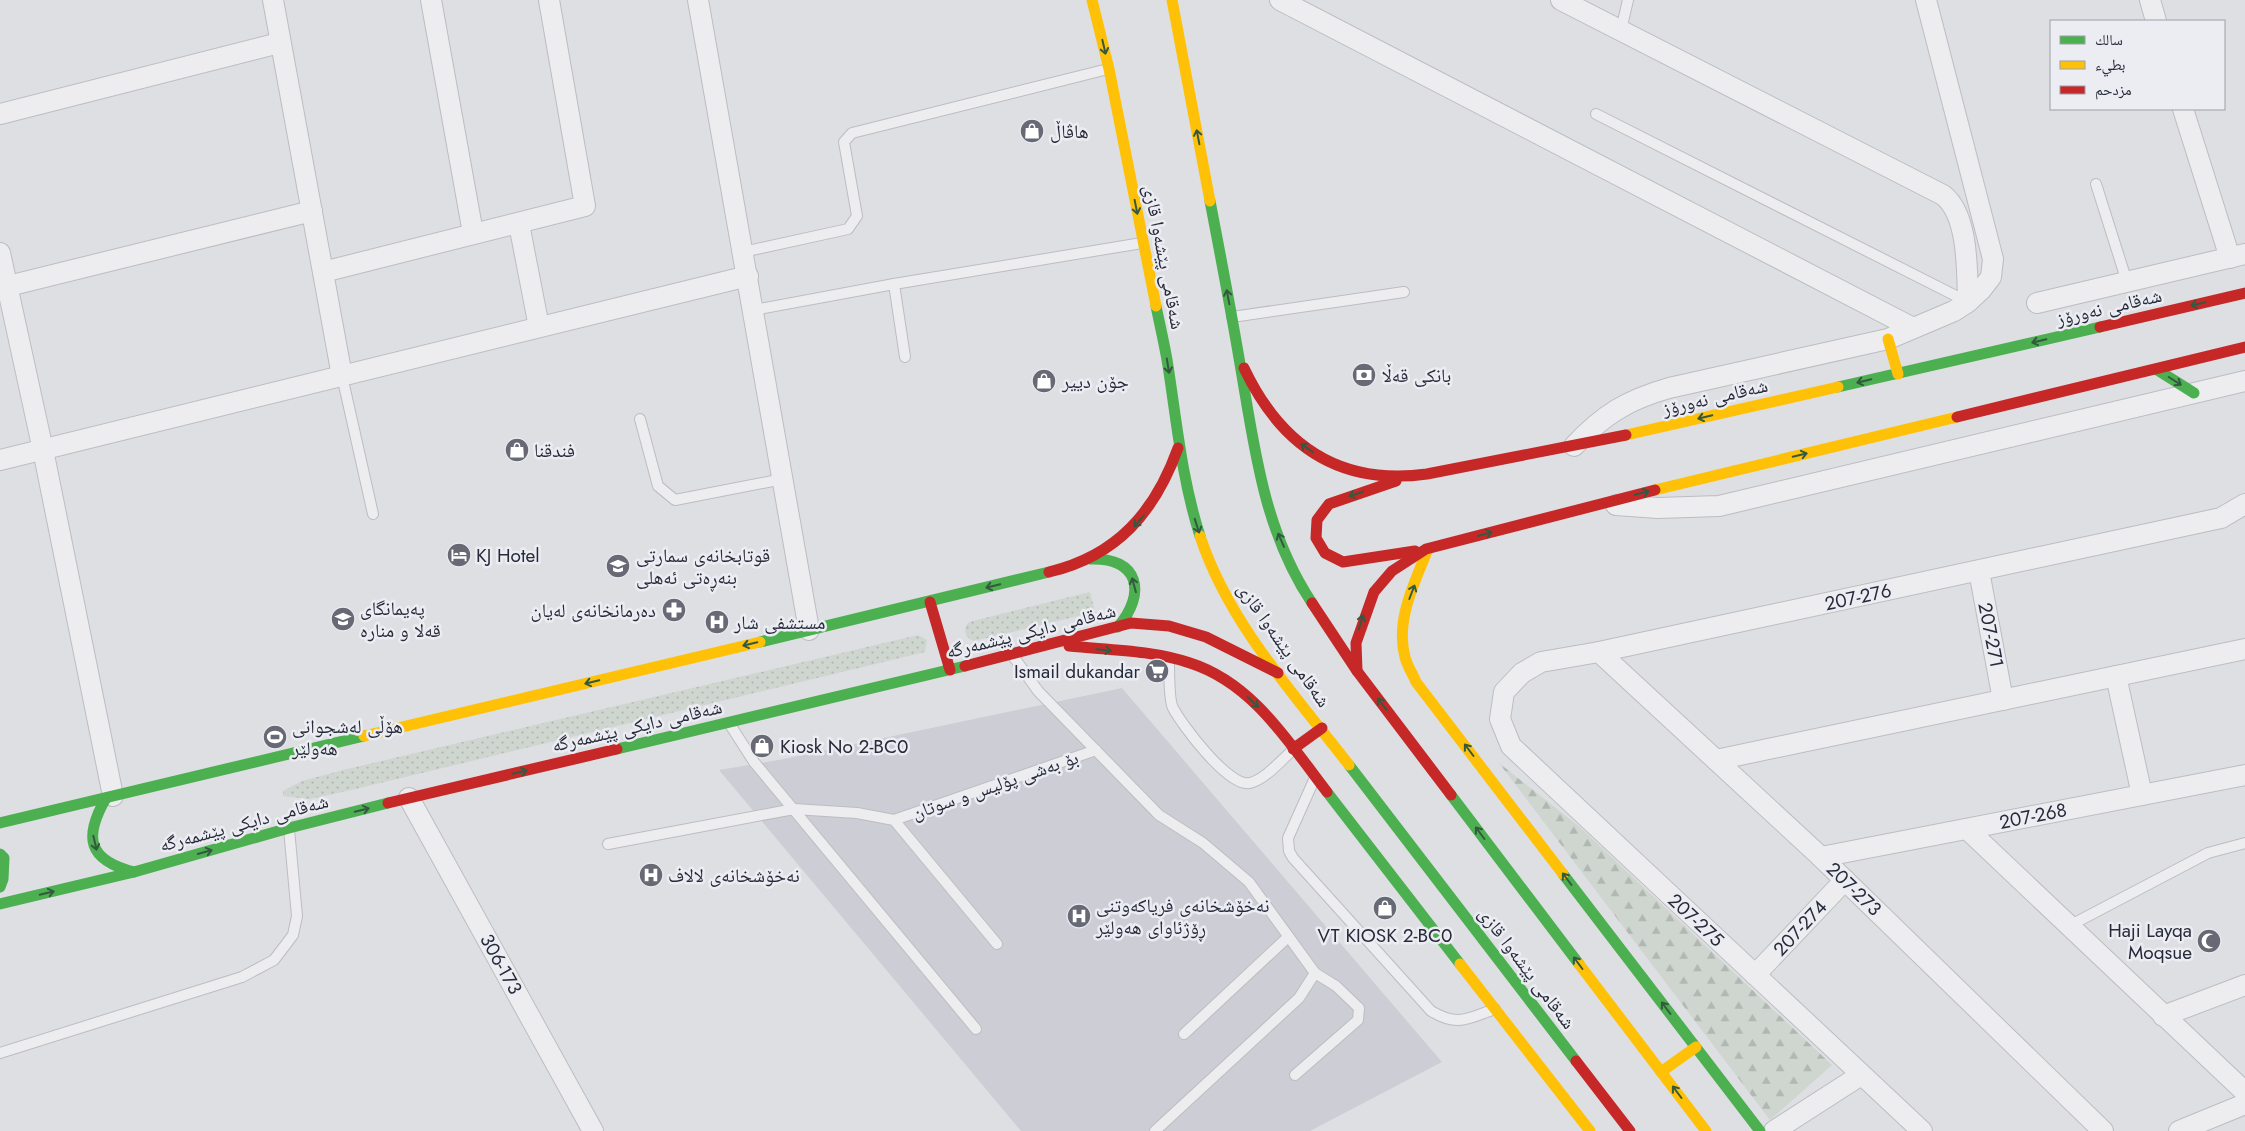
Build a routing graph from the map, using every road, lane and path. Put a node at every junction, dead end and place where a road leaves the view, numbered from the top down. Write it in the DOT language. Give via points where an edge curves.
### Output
graph roads {
  1 [pos="273,0"];
  2 [pos="431,0"];
  3 [pos="549,0"];
  4 [pos="698,0"];
  5 [pos="1092,0"];
  6 [pos="1172,0"];
  7 [pos="1280,0"];
  8 [pos="1561,0"];
  9 [pos="1628,0"];
  10 [pos="1926,0"];
  11 [pos="2150,0"];
  12 [pos="2156,20"];
  13 [pos="1621,30"];
  14 [pos="279,43"];
  15 [pos="1109,69"];
  16 [pos="2183,110"];
  17 [pos="0,114"];
  18 [pos="1596,114"];
  19 [pos="2096,184"];
  20 [pos="312,211"];
  21 [pos="519,224"];
  22 [pos="473,233"];
  23 [pos="1144,243"];
  24 [pos="744,252"];
  25 [pos="0,253"];
  26 [pos="2237,256"];
  27 [pos="323,272"];
  28 [pos="748,276"];
  29 [pos="2127,282"];
  30 [pos="894,284"];
  31 [pos="4,287"];
  32 [pos="1404,292"];
  33 [pos="2245,293"];
  34 [pos="1968,302"];
  35 [pos="2038,303"];
  36 [pos="754,310"];
  37 [pos="1231,318"];
  38 [pos="539,327"];
  39 [pos="1914,328"];
  40 [pos="1888,339"];
  41 [pos="2245,347"];
  42 [pos="905,357"];
  43 [pos="1239,357"];
  44 [pos="2156,368"];
  45 [pos="1898,374"];
  46 [pos="342,376"];
  47 [pos="2245,381"];
  48 [pos="2194,393"];
  49 [pos="640,419"];
  50 [pos="1574,446"];
  51 [pos="1178,448"];
  52 [pos="43,450"];
  53 [pos="0,460"];
  54 [pos="783,479"];
  55 [pos="1402,479"];
  56 [pos="1602,503"];
  57 [pos="2245,504"];
  58 [pos="373,514"];
  59 [pos="1427,549"];
  60 [pos="1090,559"];
  61 [pos="1979,571"];
  62 [pos="930,602"];
  63 [pos="1118,627"];
  64 [pos="809,630"];
  65 [pos="1055,644"];
  66 [pos="2245,648"];
  67 [pos="1599,652"];
  68 [pos="1012,655"];
  69 [pos="1168,657"];
  70 [pos="950,670"];
  71 [pos="1357,670"];
  72 [pos="1278,673"];
  73 [pos="2116,676"];
  74 [pos="1504,692"];
  75 [pos="2003,700"];
  76 [pos="728,722"];
  77 [pos="1322,728"];
  78 [pos="1294,749"];
  79 [pos="1096,750"];
  80 [pos="1716,760"];
  81 [pos="2245,775"];
  82 [pos="1315,777"];
  83 [pos="2142,795"];
  84 [pos="109,797"];
  85 [pos="410,798"];
  86 [pos="794,809"];
  87 [pos="894,820"];
  88 [pos="0,823"];
  89 [pos="289,828"];
  90 [pos="1967,829"];
  91 [pos="608,844"];
  92 [pos="2245,844"];
  93 [pos="0,854"];
  94 [pos="1821,857"];
  95 [pos="134,872"];
  96 [pos="1844,880"];
  97 [pos="0,887"];
  98 [pos="0,904"];
  99 [pos="2069,926"];
  100 [pos="1288,937"];
  101 [pos="997,944"];
  102 [pos="1315,973"];
  103 [pos="1755,975"];
  104 [pos="2245,985"];
  105 [pos="1495,1009"];
  106 [pos="2163,1016"];
  107 [pos="976,1029"];
  108 [pos="1184,1034"];
  109 [pos="1696,1047"];
  110 [pos="0,1053"];
  111 [pos="1661,1072"];
  112 [pos="1861,1075"];
  113 [pos="1295,1076"];
  114 [pos="2245,1092"];
  115 [pos="2245,1104"];
  116 [pos="1586,1126"];
  117 [pos="593,1131"];
  118 [pos="1156,1131"];
  119 [pos="1630,1131"];
  120 [pos="1706,1131"];
  121 [pos="1760,1131"];
  122 [pos="1774,1131"];
  123 [pos="1922,1131"];
  124 [pos="2103,1131"];
  125 [pos="2178,1131"];
  1 -- 14 [label="street"];
  2 -- 22 [label="street"];
  3 -- 21 [label="street" via="585,206"];
  4 -- 24 [label="street"];
  5 -- 15 [label="main road, شەقامی پێشەوا قازی, one-way"];
  37 -- 6 [label="main road, one-way"];
  7 -- 39 [label="street"];
  8 -- 13 [label="street"];
  9 -- 13 [label="lane"];
  10 -- 34 [label="street" via="1994,258 1991,277"];
  11 -- 12 [label="street"];
  13 -- 34 [label="street" via="1948,199 1964,236"];
  14 -- 17 [label="street"];
  14 -- 20 [label="street"];
  15 -- 23 [label="main road, شەقامی پێشەوا قازی, one-way"];
  15 -- 24 [label="lane" via="852,133 844,142 857,216 848,229"];
  16 -- 26 [label="street"];
  18 -- 34 [label="lane"];
  19 -- 29 [label="lane"];
  20 -- 27 [label="street"];
  20 -- 31 [label="street"];
  21 -- 22 [label="street"];
  21 -- 38 [label="street"];
  22 -- 27 [label="street"];
  23 -- 30 [label="lane"];
  23 -- 51 [label="main road, شەقامی پێشەوا قازی, one-way" via="1168,364"];
  24 -- 28 [label="street"];
  25 -- 31 [label="street"];
  26 -- 29 [label="street"];
  27 -- 46 [label="street"];
  28 -- 36 [label="street"];
  28 -- 38 [label="street"];
  29 -- 35 [label="street"];
  30 -- 36 [label="lane"];
  30 -- 42 [label="lane"];
  31 -- 52 [label="street"];
  32 -- 37 [label="lane"];
  33 -- 45 [label="main road, شەقامی نەورۆز, one-way"];
  34 -- 39 [label="street"];
  36 -- 54 [label="street"];
  37 -- 43 [label="main road"];
  38 -- 46 [label="street"];
  39 -- 40 [label="street"];
  40 -- 45 [label="main road"];
  40 -- 50 [label="street" via="1641,396 1593,426"];
  41 -- 44 [label="main road"];
  55 -- 43 [label="main road, شەقامی نەورۆز, one-way" via="1371,476 1341,467 1288,435 1267,412"];
  71 -- 43 [label="main road, one-way" via="1300,585 1275,528 1258,468"];
  44 -- 48 [label="main road, one-way"];
  56 -- 44 [label="main road, one-way"];
  45 -- 50 [label="main road, شەقامی نەورۆز, one-way"];
  46 -- 52 [label="street"];
  46 -- 58 [label="lane"];
  47 -- 48 [label="street"];
  48 -- 56 [label="street" via="1719,506 1658,508"];
  49 -- 54 [label="lane" via="658,486 675,500"];
  50 -- 55 [label="main road, شەقامی نەورۆز"];
  51 -- 60 [label="main road, one-way" via="1171,470 1148,511 1120,538"];
  51 -- 72 [label="main road, شەقامی پێشەوا قازی, one-way" via="1189,503 1209,564 1237,615"];
  52 -- 53 [label="street"];
  52 -- 84 [label="street"];
  54 -- 64 [label="street"];
  55 -- 59 [label="main road, one-way" via="1329,504 1316,520 1316,540 1324,553 1343,562"];
  59 -- 56 [label="main road, one-way"];
  57 -- 61 [label="street, 207-276" via="2221,518"];
  71 -- 59 [label="main road, one-way" via="1359,630 1374,592 1392,571"];
  109 -- 59 [label="main road, one-way" via="1416,682 1405,658 1402,630"];
  60 -- 62 [label="main road, one-way"];
  63 -- 60 [label="main road, one-way" via="1128,618 1135,602 1132,578 1114,560"];
  61 -- 67 [label="street, 207-276"];
  61 -- 75 [label="street, 207-271"];
  62 -- 64 [label="main road"];
  62 -- 70 [label="main road"];
  63 -- 65 [label="main road, شەقامی دایکی پێشمەرگە"];
  63 -- 72 [label="main road, شەقامی دایکی پێشمەرگە" via="1131,623 1150,624 1186,631 1206,637"];
  64 -- 84 [label="main road, one-way"];
  65 -- 68 [label="main road, شەقامی دایکی پێشمەرگە"];
  65 -- 69 [label="main road, one-way"];
  66 -- 73 [label="street"];
  67 -- 74 [label="street, 207-276" via="1540,662 1522,672"];
  67 -- 80 [label="street, 207-273"];
  68 -- 70 [label="main road, شەقامی دایکی پێشمەرگە"];
  68 -- 79 [label="lane" via="1038,691"];
  69 -- 78 [label="main road, one-way" via="1208,669 1226,679 1268,716"];
  69 -- 78 [label="lane" via="1172,706 1199,746 1236,780 1249,783 1261,777"];
  70 -- 76 [label="main road, شەقامی دایکی پێشمەرگە"];
  111 -- 71 [label="main road, one-way"];
  72 -- 77 [label="main road, شەقامی پێشەوا قازی"];
  73 -- 75 [label="street"];
  73 -- 83 [label="street"];
  74 -- 103 [label="street, 207-275" via="1500,719 1511,746"];
  75 -- 80 [label="street"];
  85 -- 76 [label="main road, شەقامی دایکی پێشمەرگە, one-way"];
  76 -- 86 [label="lane" via="754,762"];
  77 -- 78 [label="main road"];
  77 -- 119 [label="main road, شەقامی پێشەوا قازی" via="1603,1103"];
  78 -- 82 [label="main road"];
  79 -- 87 [label="lane, بۆ بەشی پۆلیس و سوتان"];
  79 -- 100 [label="lane" via="1159,814 1203,843 1249,882"];
  80 -- 94 [label="street, 207-273"];
  81 -- 83 [label="street, 207-268"];
  82 -- 105 [label="main road"];
  82 -- 105 [label="lane" via="1288,838 1293,858 1431,1011 1458,1022"];
  83 -- 90 [label="street, 207-268"];
  84 -- 88 [label="main road"];
  84 -- 95 [label="main road, one-way" via="95,815 93,844 100,857 113,866"];
  89 -- 85 [label="main road, شەقامی دایکی پێشمەرگە, one-way"];
  85 -- 117 [label="street, 306-173"];
  86 -- 87 [label="lane" via="857,813"];
  86 -- 91 [label="lane"];
  86 -- 107 [label="lane"];
  87 -- 101 [label="lane"];
  95 -- 89 [label="main road, شەقامی دایکی پێشمەرگە, one-way"];
  89 -- 110 [label="lane" via="297,916 292,935 274,960 242,977"];
  90 -- 94 [label="street, 207-268"];
  90 -- 99 [label="street"];
  92 -- 99 [label="lane" via="2208,852"];
  93 -- 97 [label="main road" via="4,858"];
  94 -- 96 [label="street, 207-273"];
  98 -- 95 [label="main road, شەقامی دایکی پێشمەرگە, one-way"];
  96 -- 103 [label="street, 207-274"];
  96 -- 124 [label="street, 207-273"];
  99 -- 106 [label="street"];
  100 -- 102 [label="lane"];
  100 -- 108 [label="lane"];
  102 -- 113 [label="lane" via="1336,986 1358,1008 1358,1020"];
  102 -- 118 [label="lane" via="1299,998"];
  103 -- 112 [label="street, 207-275"];
  104 -- 106 [label="street"];
  105 -- 116 [label="main road"];
  106 -- 114 [label="street"];
  109 -- 111 [label="main road"];
  109 -- 121 [label="main road"];
  120 -- 111 [label="main road, one-way"];
  112 -- 122 [label="street"];
  112 -- 123 [label="street, 207-275"];
  115 -- 125 [label="street"];
}
